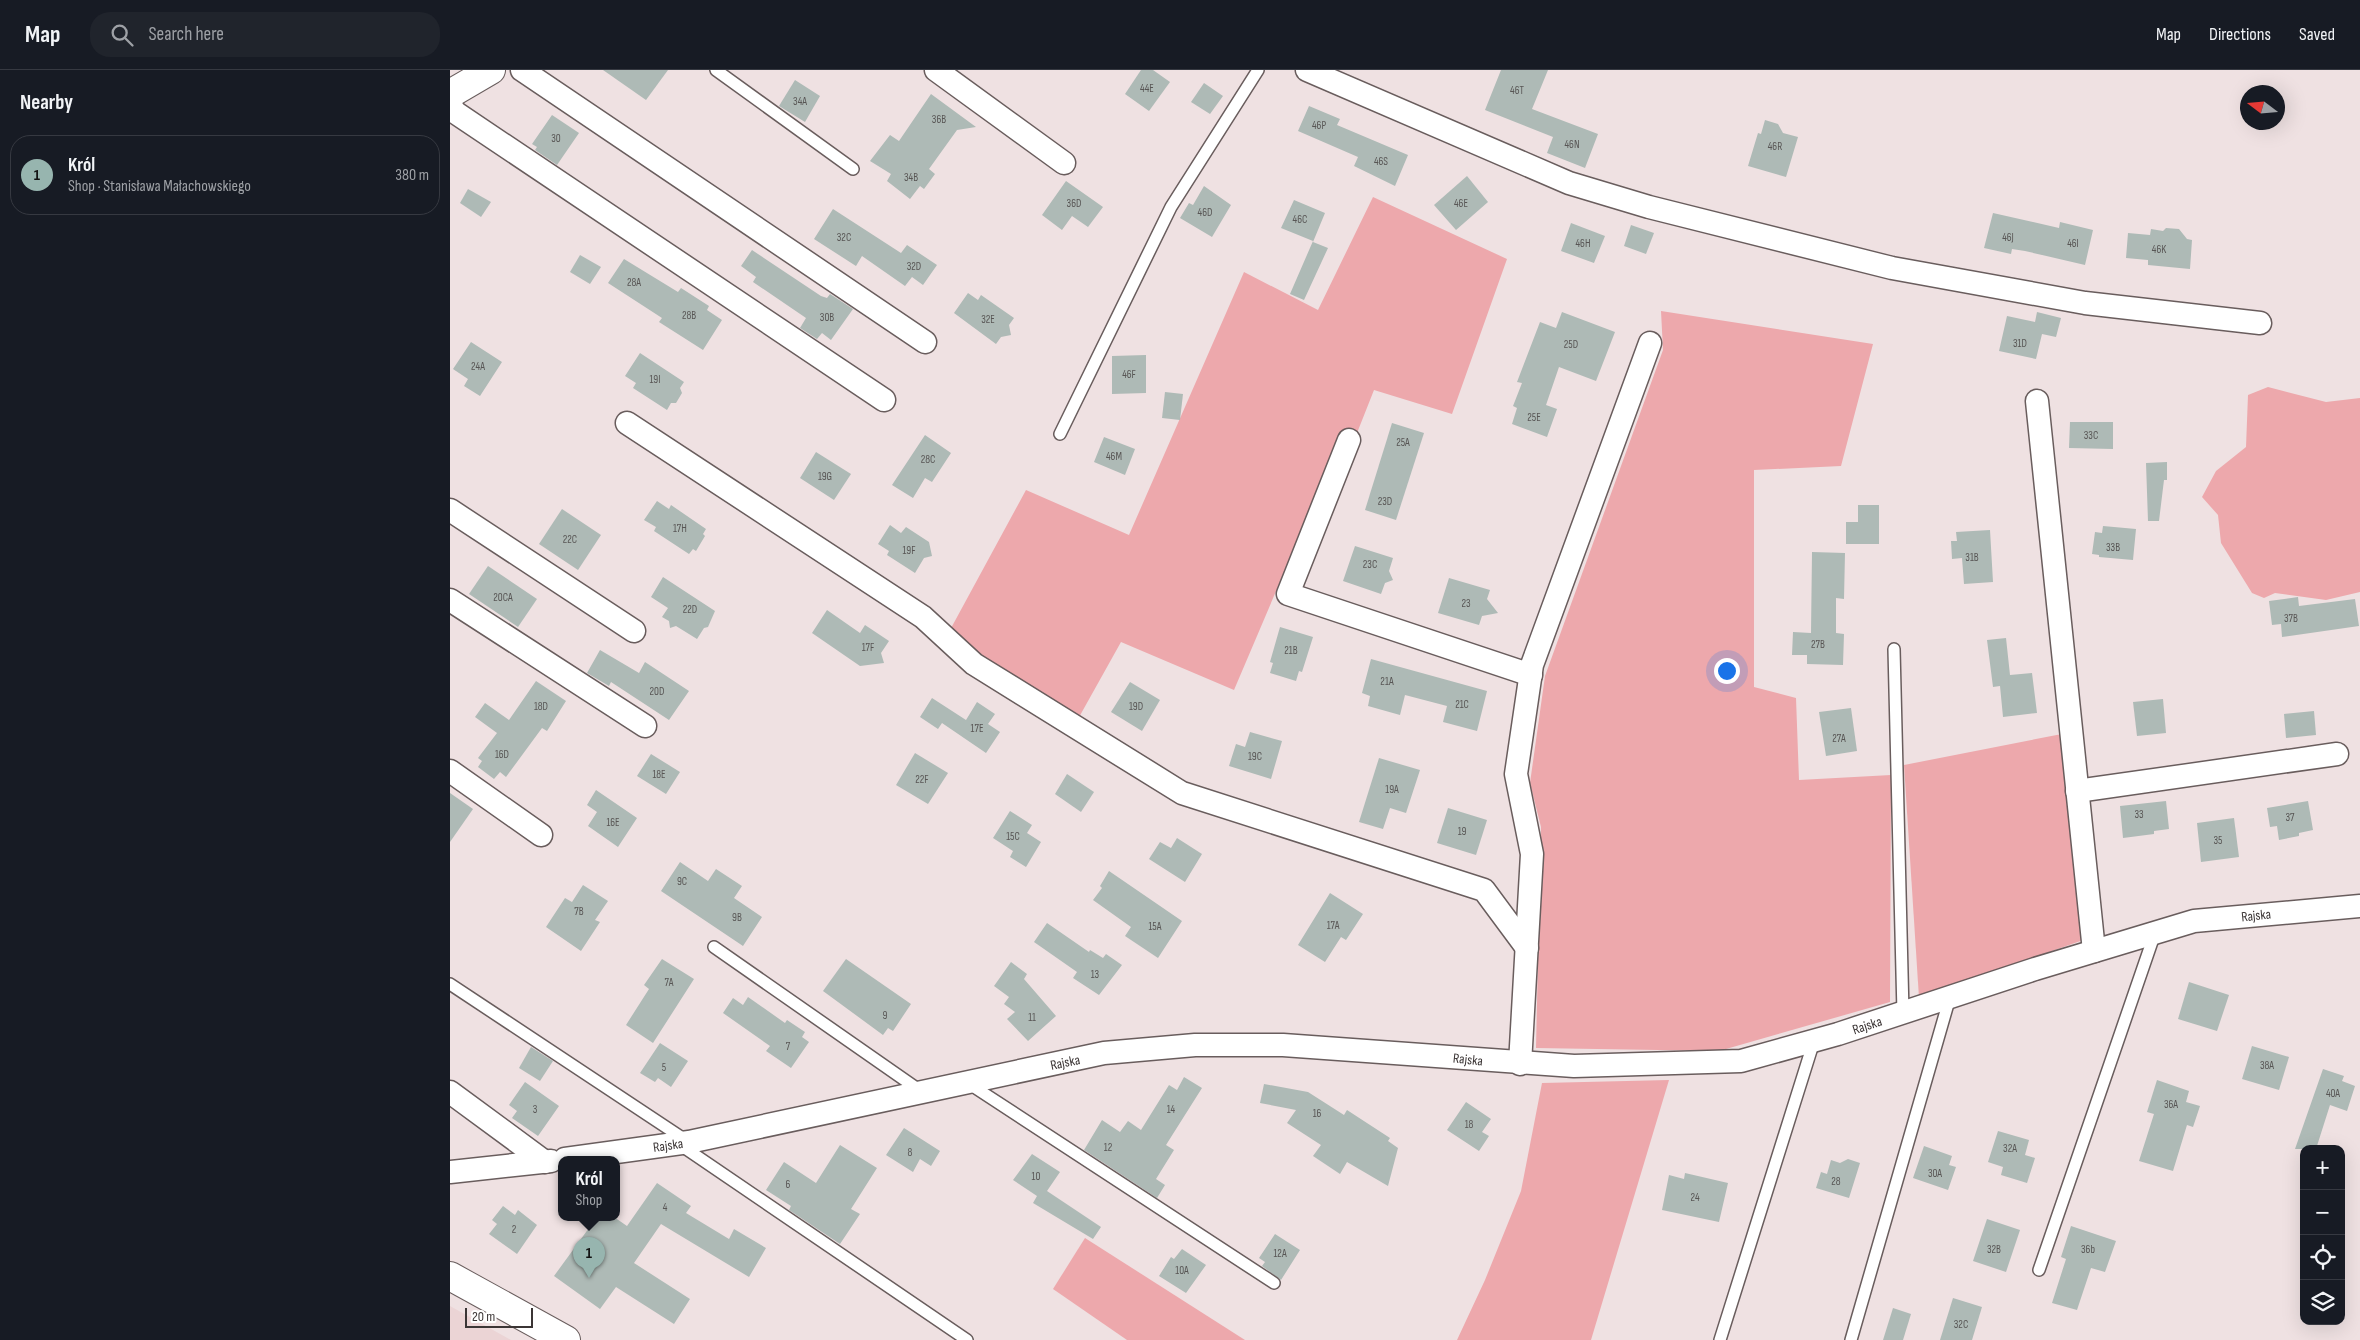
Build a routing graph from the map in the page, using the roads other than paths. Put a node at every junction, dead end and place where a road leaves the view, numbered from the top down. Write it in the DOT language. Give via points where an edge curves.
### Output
graph roads {
  1 [pos="491,70"];
  2 [pos="522,70"];
  3 [pos="716,70"];
  4 [pos="936,70"];
  5 [pos="1258,70"];
  6 [pos="1307,70"];
  7 [pos="450,94"];
  8 [pos="450,105"];
  9 [pos="1064,163"];
  10 [pos="853,169"];
  11 [pos="2260,323"];
  12 [pos="926,342"];
  13 [pos="1650,343"];
  14 [pos="884,400"];
  15 [pos="2037,401"];
  16 [pos="626,424"];
  17 [pos="1060,434"];
  18 [pos="1349,440"];
  19 [pos="450,510"];
  20 [pos="450,600"];
  21 [pos="634,631"];
  22 [pos="1894,649"];
  23 [pos="1530,675"];
  24 [pos="645,726"];
  25 [pos="2337,754"];
  26 [pos="450,771"];
  27 [pos="2077,791"];
  28 [pos="541,835"];
  29 [pos="2360,906"];
  30 [pos="2155,933"];
  31 [pos="714,947"];
  32 [pos="1527,948"];
  33 [pos="2094,951"];
  34 [pos="450,984"];
  35 [pos="1950,997"];
  36 [pos="1903,1013"];
  37 [pos="1814,1041"];
  38 [pos="1520,1064"];
  39 [pos="968,1083"];
  40 [pos="450,1092"];
  41 [pos="924,1093"];
  42 [pos="683,1143"];
  43 [pos="587,1156"];
  44 [pos="557,1160"];
  45 [pos="450,1172"];
  46 [pos="2039,1270"];
  47 [pos="450,1276"];
  48 [pos="1274,1283"];
  49 [pos="566,1340"];
  50 [pos="967,1340"];
  51 [pos="1720,1340"];
  52 [pos="1850,1340"];
  1 -- 7 [label="street"];
  2 -- 12 [label="street"];
  3 -- 10 [label="lane"];
  4 -- 9 [label="street"];
  5 -- 17 [label="lane" via="1171,207"];
  6 -- 11 [label="street" via="1570,183 1649,207 1892,268 2085,303"];
  8 -- 14 [label="street" via="456,113"];
  13 -- 23 [label="street"];
  15 -- 27 [label="street"];
  16 -- 32 [label="street" via="923,617 974,664 1182,793 1484,890"];
  18 -- 23 [label="street" via="1288,594"];
  19 -- 21 [label="street"];
  20 -- 24 [label="street"];
  22 -- 36 [label="lane"];
  23 -- 32 [label="street" via="1516,774 1532,854"];
  25 -- 27 [label="street"];
  26 -- 28 [label="street"];
  27 -- 33 [label="street"];
  29 -- 30 [label="street, Rajska" via="2194,922"];
  30 -- 33 [label="street, Rajska"];
  30 -- 46 [label="lane"];
  31 -- 41 [label="lane"];
  32 -- 38 [label="street"];
  33 -- 35 [label="street, Rajska"];
  34 -- 42 [label="lane"];
  35 -- 36 [label="street, Rajska"];
  35 -- 52 [label="lane"];
  36 -- 37 [label="street, Rajska"];
  37 -- 38 [label="street, Rajska" via="1741,1061 1643,1066"];
  37 -- 51 [label="lane"];
  38 -- 39 [label="street, Rajska" via="1293,1045 1195,1045 1104,1053"];
  39 -- 41 [label="street, Rajska"];
  39 -- 48 [label="lane"];
  40 -- 44 [label="street"];
  41 -- 42 [label="street, Rajska"];
  42 -- 43 [label="street, Rajska"];
  42 -- 50 [label="lane"];
  44 -- 45 [label="street, Rajska"];
  47 -- 49 [label="street"];
}
